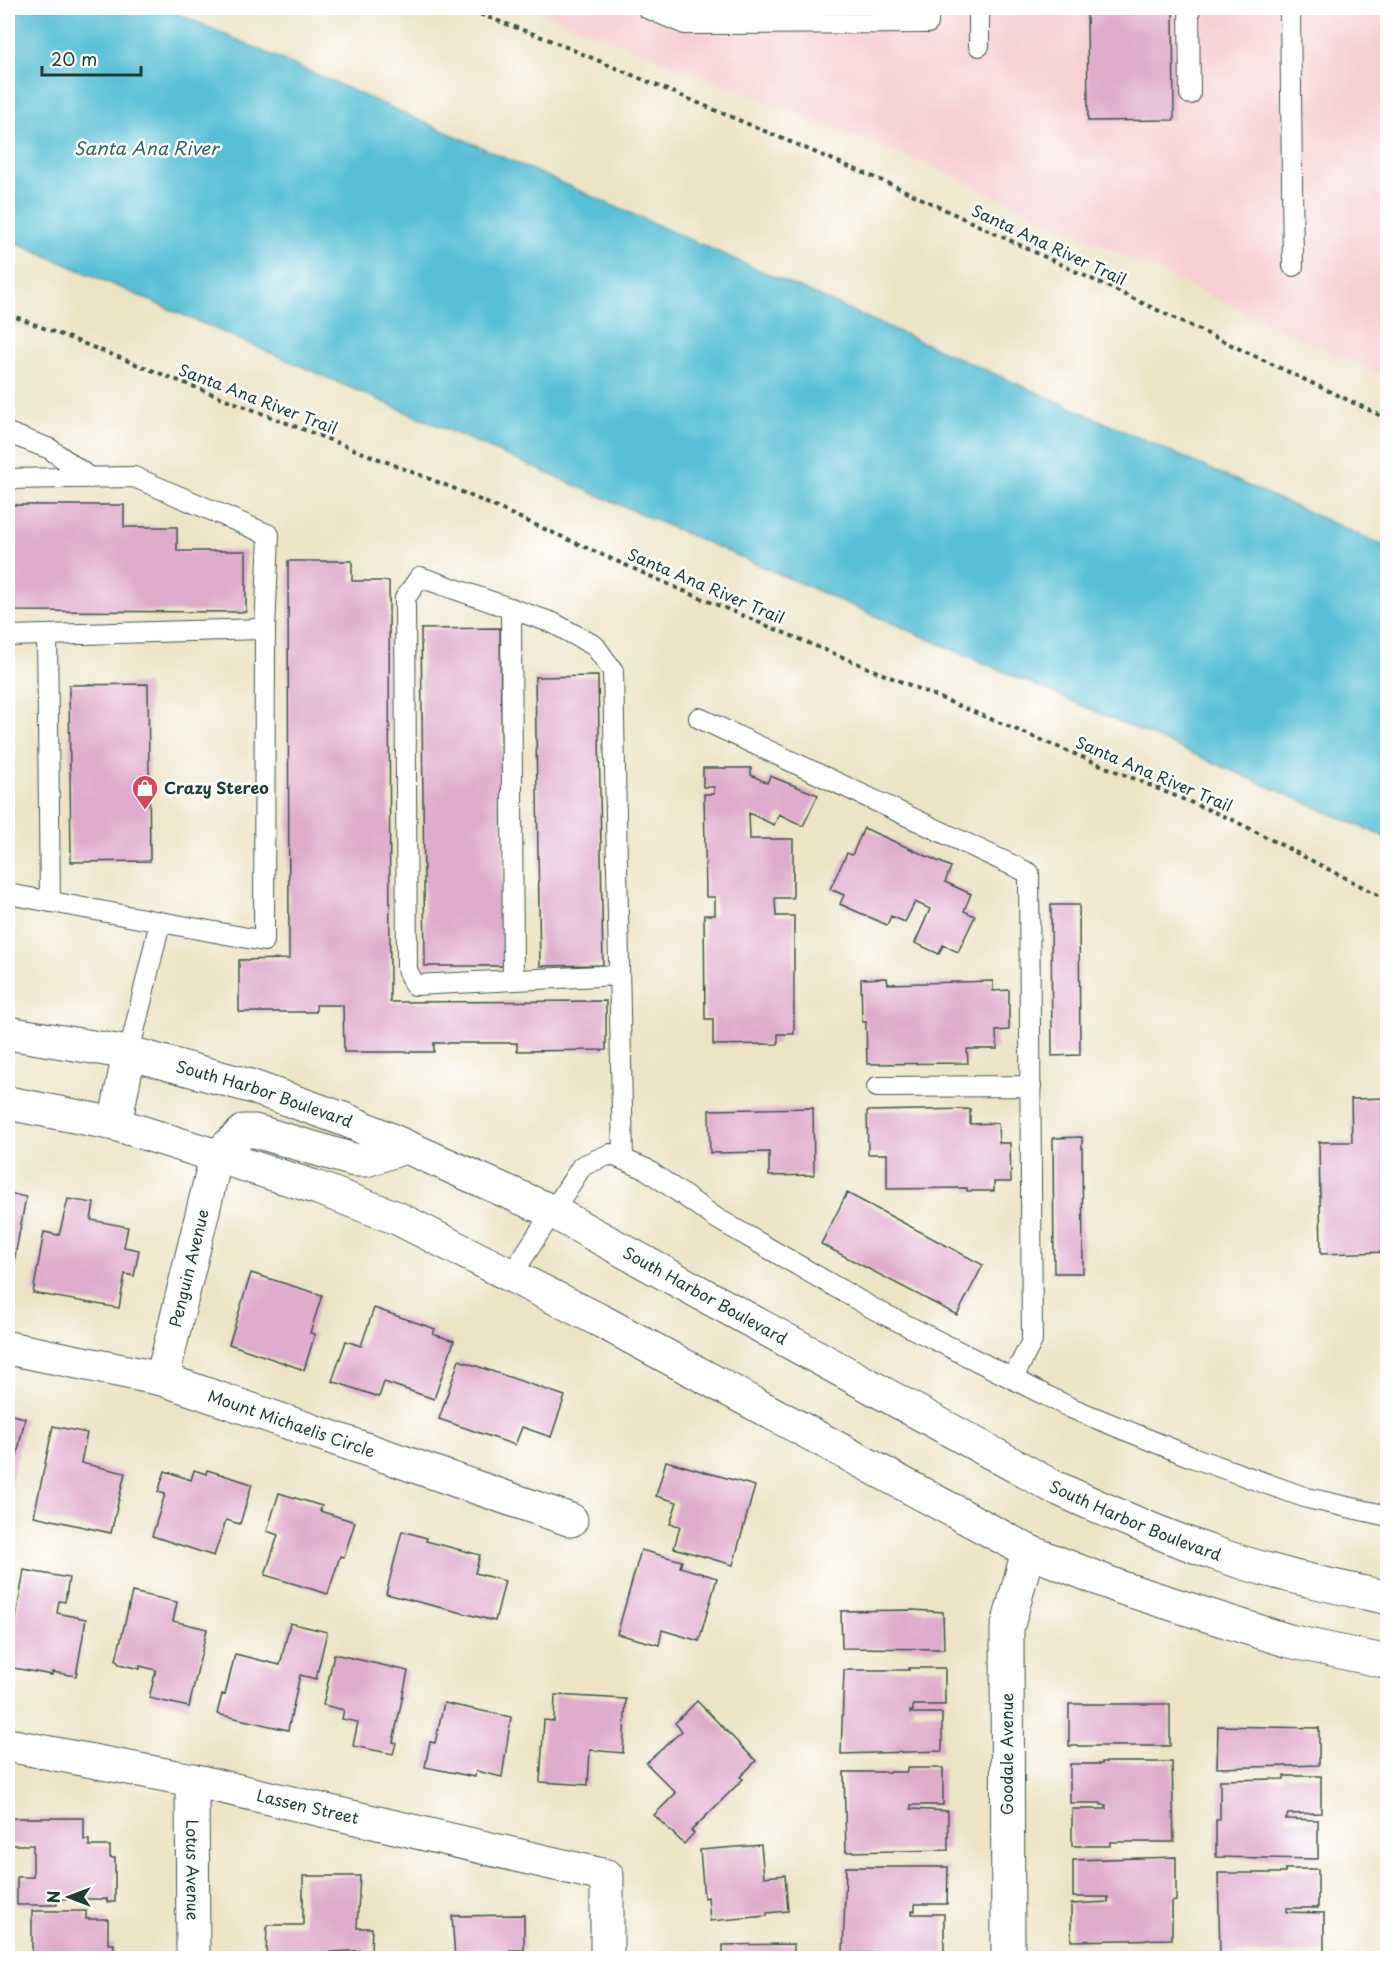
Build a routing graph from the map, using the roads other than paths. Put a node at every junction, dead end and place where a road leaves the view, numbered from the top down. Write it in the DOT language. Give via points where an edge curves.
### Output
graph roads {
  1 [pos="647,8"];
  2 [pos="928,8"];
  3 [pos="979,8"];
  4 [pos="1189,8"];
  5 [pos="1290,8"];
  6 [pos="980,46"];
  7 [pos="1190,94"];
  8 [pos="1293,266"];
  9 [pos="8,433"];
  10 [pos="8,478"];
  11 [pos="90,478"];
  12 [pos="511,608"];
  13 [pos="265,629"];
  14 [pos="47,635"];
  15 [pos="8,636"];
  16 [pos="699,718"];
  17 [pos="8,894"];
  18 [pos="50,902"];
  19 [pos="160,922"];
  20 [pos="619,975"];
  21 [pos="513,980"];
  22 [pos="8,1033"];
  23 [pos="129,1053"];
  24 [pos="1031,1086"];
  25 [pos="878,1087"];
  26 [pos="8,1103"];
  27 [pos="115,1124"];
  28 [pos="405,1148"];
  29 [pos="216,1156"];
  30 [pos="623,1159"];
  31 [pos="553,1212"];
  32 [pos="511,1276"];
  33 [pos="8,1348"];
  34 [pos="1013,1378"];
  35 [pos="162,1379"];
  36 [pos="1388,1516"];
  37 [pos="571,1520"];
  38 [pos="1028,1551"];
  39 [pos="1388,1598"];
  40 [pos="1388,1662"];
  41 [pos="8,1744"];
  42 [pos="192,1780"];
  43 [pos="193,1959"];
  44 [pos="607,1959"];
  45 [pos="1008,1959"];
  1 -- 2 [label="lane" via="685,24 928,23"];
  3 -- 6 [label="lane"];
  4 -- 7 [label="lane"];
  5 -- 8 [label="lane"];
  9 -- 11 [label="lane" via="50,449"];
  10 -- 11 [label="lane"];
  11 -- 13 [label="lane" via="134,477 269,535"];
  12 -- 20 [label="lane" via="553,623 595,646 613,671"];
  12 -- 21 [label="lane"];
  12 -- 21 [label="lane" via="420,577 405,598 407,969 414,985"];
  13 -- 14 [label="lane"];
  13 -- 19 [label="lane" via="264,941"];
  14 -- 15 [label="lane"];
  14 -- 18 [label="lane"];
  16 -- 24 [label="lane" via="1029,873"];
  17 -- 18 [label="lane"];
  18 -- 19 [label="lane"];
  19 -- 23 [label="lane"];
  20 -- 21 [label="lane"];
  20 -- 30 [label="lane"];
  22 -- 23 [label="main road, South Harbor Boulevard"];
  23 -- 27 [label="main road"];
  23 -- 28 [label="main road, South Harbor Boulevard" via="250,1086 346,1120"];
  24 -- 25 [label="lane"];
  24 -- 34 [label="lane" via="1032,1341"];
  26 -- 27 [label="main road"];
  27 -- 29 [label="main road"];
  28 -- 29 [label="main road" via="354,1160 244,1131"];
  28 -- 31 [label="main road, South Harbor Boulevard"];
  29 -- 32 [label="main road" via="397,1218"];
  29 -- 35 [label="main road, Penguin Avenue"];
  30 -- 31 [label="lane" via="610,1154 582,1166"];
  30 -- 34 [label="lane" via="646,1169 716,1218 872,1308"];
  31 -- 32 [label="lane"];
  31 -- 39 [label="main road, South Harbor Boulevard" via="1052,1486 1133,1523 1216,1554"];
  32 -- 38 [label="main road"];
  33 -- 35 [label="main road, Mount Michaelis Circle"];
  34 -- 36 [label="lane" via="1071,1408 1189,1456 1307,1498"];
  35 -- 37 [label="main road, Mount Michaelis Circle"];
  38 -- 40 [label="main road" via="1122,1588 1289,1641"];
  38 -- 45 [label="main road, Goodale Avenue" via="1007,1629"];
  41 -- 42 [label="main road, Lassen Street"];
  42 -- 43 [label="main road, Lotus Avenue"];
  42 -- 44 [label="main road, Lassen Street" via="607,1876"];
}
